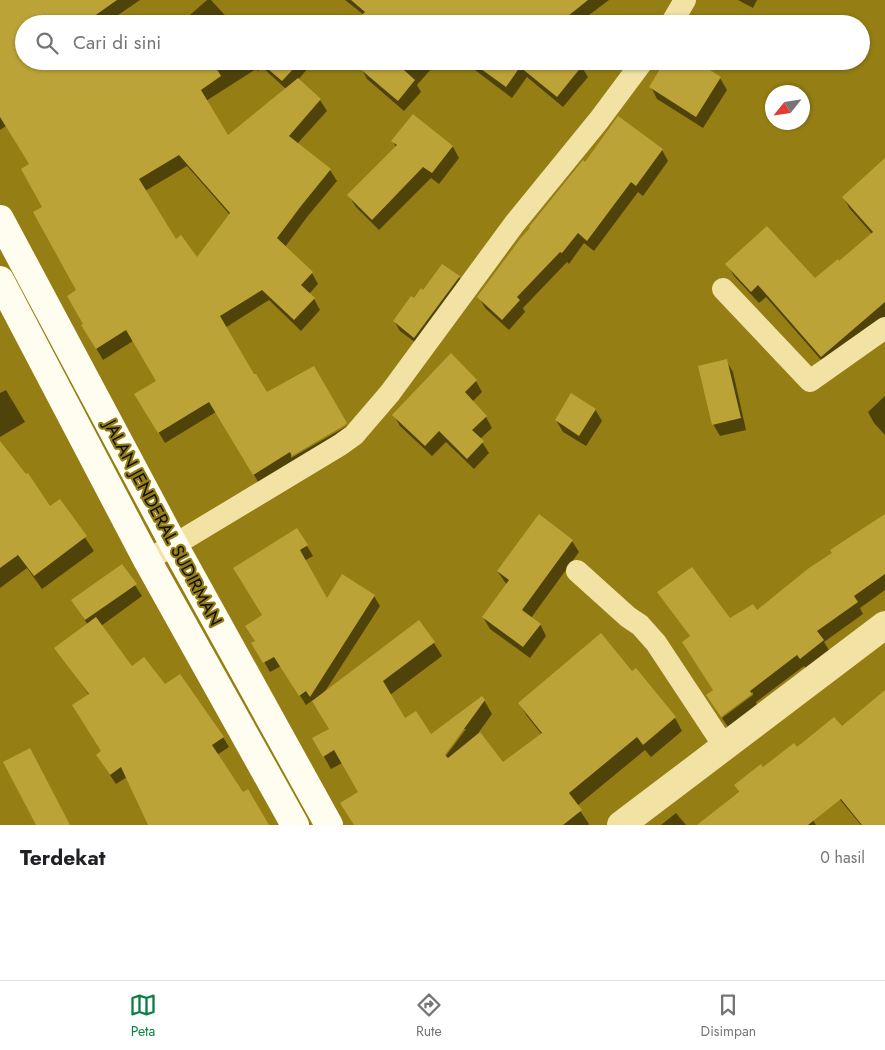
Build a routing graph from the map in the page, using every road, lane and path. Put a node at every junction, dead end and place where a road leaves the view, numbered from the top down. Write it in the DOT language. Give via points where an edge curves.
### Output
graph roads {
  1 [pos="685,0"];
  2 [pos="676,15"];
  3 [pos="636,70"];
  4 [pos="0,219"];
  5 [pos="0,280"];
  6 [pos="724,289"];
  7 [pos="885,328"];
  8 [pos="174,546"];
  9 [pos="148,560"];
  10 [pos="577,571"];
  11 [pos="885,625"];
  12 [pos="724,746"];
  13 [pos="295,825"];
  14 [pos="329,825"];
  15 [pos="621,825"];
  1 -- 2 [label="street"];
  3 -- 8 [label="street" via="515,223 390,393 354,434"];
  4 -- 8 [label="main road, JALAN JENDERAL SUDIRMAN"];
  5 -- 9 [label="main road, JALAN JENDERAL SUDIRMAN"];
  6 -- 7 [label="street" via="810,381"];
  8 -- 9 [label="street"];
  8 -- 14 [label="main road, JALAN JENDERAL SUDIRMAN"];
  9 -- 13 [label="main road, JALAN JENDERAL SUDIRMAN"];
  10 -- 12 [label="street" via="640,625 656,643"];
  11 -- 12 [label="street"];
  12 -- 15 [label="street"];
}
